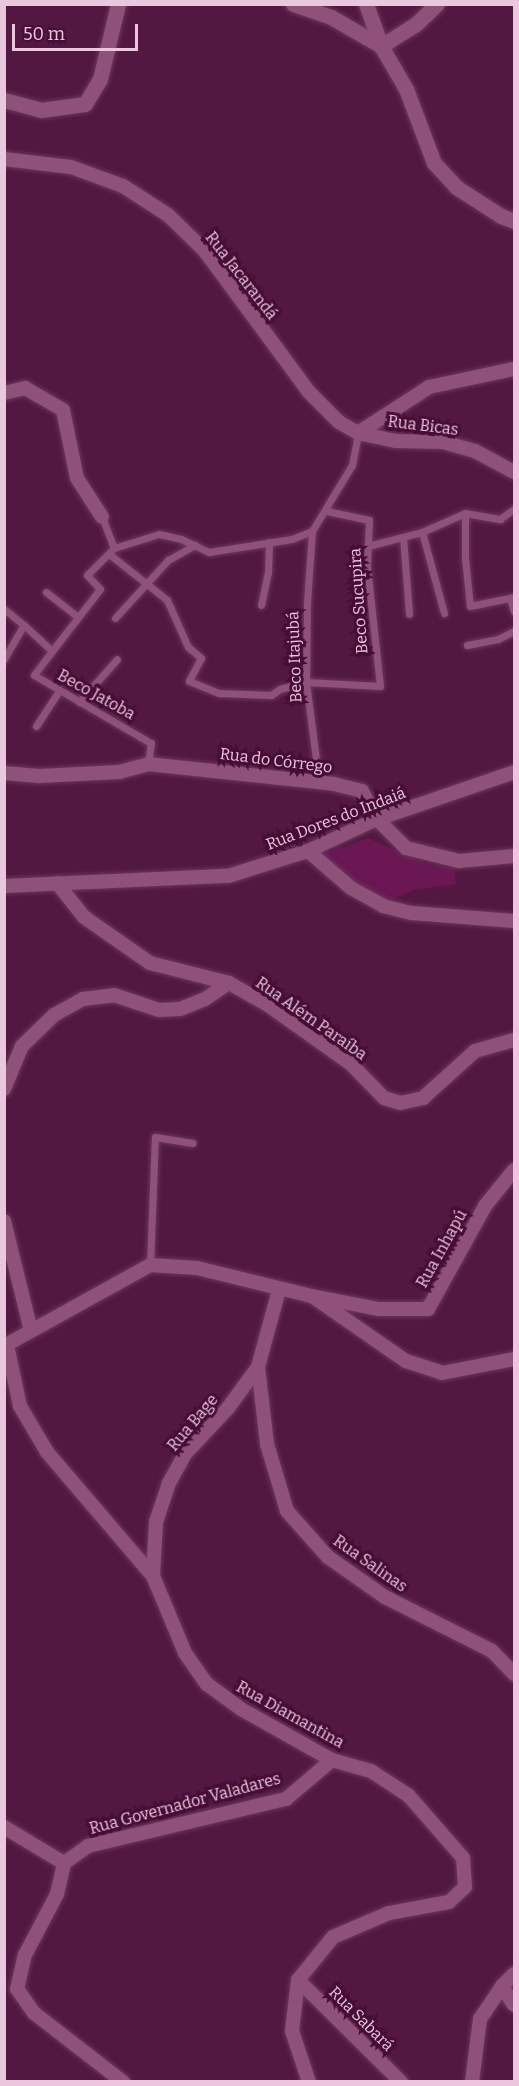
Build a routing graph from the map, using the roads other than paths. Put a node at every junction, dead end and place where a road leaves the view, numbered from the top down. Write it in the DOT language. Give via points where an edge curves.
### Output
graph roads {
  1 [pos="118,4"];
  2 [pos="293,4"];
  3 [pos="366,4"];
  4 [pos="438,4"];
  5 [pos="381,46"];
  6 [pos="4,100"];
  7 [pos="4,159"];
  8 [pos="514,221"];
  9 [pos="514,369"];
  10 [pos="4,393"];
  11 [pos="358,433"];
  12 [pos="514,472"];
  13 [pos="514,508"];
  14 [pos="327,511"];
  15 [pos="465,513"];
  16 [pos="102,517"];
  17 [pos="312,531"];
  18 [pos="422,532"];
  19 [pos="403,537"];
  20 [pos="270,542"];
  21 [pos="195,546"];
  22 [pos="368,546"];
  23 [pos="112,551"];
  24 [pos="146,582"];
  25 [pos="46,592"];
  26 [pos="512,598"];
  27 [pos="261,605"];
  28 [pos="4,609"];
  29 [pos="514,611"];
  30 [pos="444,613"];
  31 [pos="409,614"];
  32 [pos="78,617"];
  33 [pos="115,618"];
  34 [pos="24,624"];
  35 [pos="514,631"];
  36 [pos="467,645"];
  37 [pos="52,651"];
  38 [pos="4,658"];
  39 [pos="117,659"];
  40 [pos="306,682"];
  41 [pos="58,691"];
  42 [pos="79,702"];
  43 [pos="36,726"];
  44 [pos="148,764"];
  45 [pos="4,772"];
  46 [pos="514,772"];
  47 [pos="320,782"];
  48 [pos="377,819"];
  49 [pos="308,851"];
  50 [pos="514,856"];
  51 [pos="57,883"];
  52 [pos="4,886"];
  53 [pos="514,921"];
  54 [pos="229,983"];
  55 [pos="514,1040"];
  56 [pos="4,1089"];
  57 [pos="193,1143"];
  58 [pos="514,1170"];
  59 [pos="4,1221"];
  60 [pos="150,1265"];
  61 [pos="279,1290"];
  62 [pos="312,1296"];
  63 [pos="31,1331"];
  64 [pos="6,1345"];
  65 [pos="514,1359"];
  66 [pos="258,1366"];
  67 [pos="153,1576"];
  68 [pos="514,1674"];
  69 [pos="332,1760"];
  70 [pos="4,1827"];
  71 [pos="64,1863"];
  72 [pos="514,1974"];
  73 [pos="298,1980"];
  74 [pos="502,1986"];
  75 [pos="514,2006"];
  76 [pos="123,2082"];
  77 [pos="309,2082"];
  78 [pos="401,2082"];
  79 [pos="472,2082"];
  1 -- 6 [label="street" via="100,79 85,104 41,110"];
  2 -- 5 [label="street" via="331,17"];
  3 -- 5 [label="street"];
  4 -- 5 [label="street" via="416,24"];
  5 -- 8 [label="street" via="406,89 434,163 456,188"];
  7 -- 11 [label="street, Rua Jacarandá" via="71,167 123,186 168,215 205,251 309,392 339,422"];
  9 -- 11 [label="street" via="429,387"];
  10 -- 16 [label="street" via="25,388 63,410 77,478"];
  11 -- 12 [label="street, Rua Bicas" via="396,441 443,442 475,451"];
  11 -- 14 [label="lane" via="352,465"];
  13 -- 15 [label="lane" via="500,519"];
  14 -- 17 [label="lane"];
  14 -- 22 [label="lane, Beco Sucupira" via="369,520"];
  15 -- 18 [label="lane"];
  15 -- 26 [label="lane" via="470,606"];
  16 -- 23 [label="lane"];
  17 -- 20 [label="lane"];
  17 -- 40 [label="lane, Beco Itajubá"];
  18 -- 19 [label="lane"];
  18 -- 30 [label="lane"];
  19 -- 22 [label="lane"];
  19 -- 31 [label="lane"];
  20 -- 21 [label="lane" via="209,552"];
  20 -- 27 [label="lane"];
  21 -- 23 [label="lane" via="159,534"];
  21 -- 24 [label="lane" via="168,560"];
  22 -- 40 [label="lane, Beco Sucupira" via="380,686"];
  23 -- 24 [label="lane"];
  23 -- 32 [label="lane" via="87,575 100,590"];
  24 -- 33 [label="lane"];
  24 -- 40 [label="lane" via="167,600 188,647 201,658 189,681 219,693 271,695"];
  25 -- 32 [label="lane"];
  26 -- 29 [label="lane"];
  28 -- 34 [label="lane"];
  32 -- 37 [label="lane"];
  34 -- 37 [label="lane"];
  34 -- 38 [label="lane"];
  35 -- 36 [label="lane" via="498,639"];
  37 -- 41 [label="lane, Beco Jatoba" via="34,675"];
  39 -- 42 [label="lane"];
  40 -- 47 [label="lane, Beco Itajubá"];
  41 -- 42 [label="lane, Beco Jatoba"];
  41 -- 43 [label="lane"];
  42 -- 44 [label="lane, Beco Jatoba" via="151,743"];
  44 -- 45 [label="street, Rua do Córrego" via="119,772 39,776"];
  44 -- 47 [label="street, Rua do Córrego"];
  46 -- 48 [label="street, Rua Dores do Indaiá"];
  47 -- 48 [label="street, Rua do Córrego" via="362,791"];
  48 -- 49 [label="street, Rua Dores do Indaiá"];
  48 -- 50 [label="street, Rua do Córrego" via="406,848 459,861"];
  49 -- 51 [label="street, Rua Dores do Indaiá" via="228,876"];
  49 -- 53 [label="street" via="351,888 383,906 412,914"];
  51 -- 52 [label="street, Rua Dores do Indaiá"];
  51 -- 54 [label="street, Rua Além Paraíba" via="84,917 150,963"];
  54 -- 55 [label="street, Rua Além Paraíba" via="268,1005 351,1064 384,1098 400,1103 423,1098 475,1051"];
  54 -- 56 [label="street" via="206,999 180,1009 159,1010 114,995 83,999 54,1015 22,1046"];
  57 -- 60 [label="lane" via="155,1137"];
  58 -- 62 [label="street, Rua Inhapú" via="484,1206 428,1309 379,1309"];
  59 -- 63 [label="street"];
  60 -- 61 [label="street" via="197,1268"];
  60 -- 63 [label="street"];
  61 -- 62 [label="street"];
  61 -- 66 [label="street, Rua Salinas"];
  62 -- 65 [label="street" via="406,1361 442,1373"];
  63 -- 64 [label="street"];
  64 -- 67 [label="street, Rua Diamantina" via="20,1406 47,1452"];
  66 -- 67 [label="street, Rua Bage" via="228,1408 185,1454 169,1483 156,1522"];
  66 -- 68 [label="street, Rua Salinas" via="267,1444 287,1511 328,1557 385,1598 492,1651"];
  67 -- 69 [label="street, Rua Diamantina" via="185,1653 207,1684 241,1709"];
  69 -- 71 [label="street, Rua Governador Valadares" via="285,1799 88,1846"];
  69 -- 73 [label="street, Rua Diamantina" via="371,1771 409,1796 464,1858 465,1887 449,1902 389,1914 333,1937"];
  70 -- 71 [label="street"];
  71 -- 76 [label="street" via="57,1894 25,1955 17,1989 34,2013"];
  72 -- 74 [label="street"];
  73 -- 77 [label="street" via="292,2031"];
  73 -- 78 [label="street, Rua Sabará"];
  74 -- 75 [label="street"];
  74 -- 79 [label="street" via="480,2019"];
}
